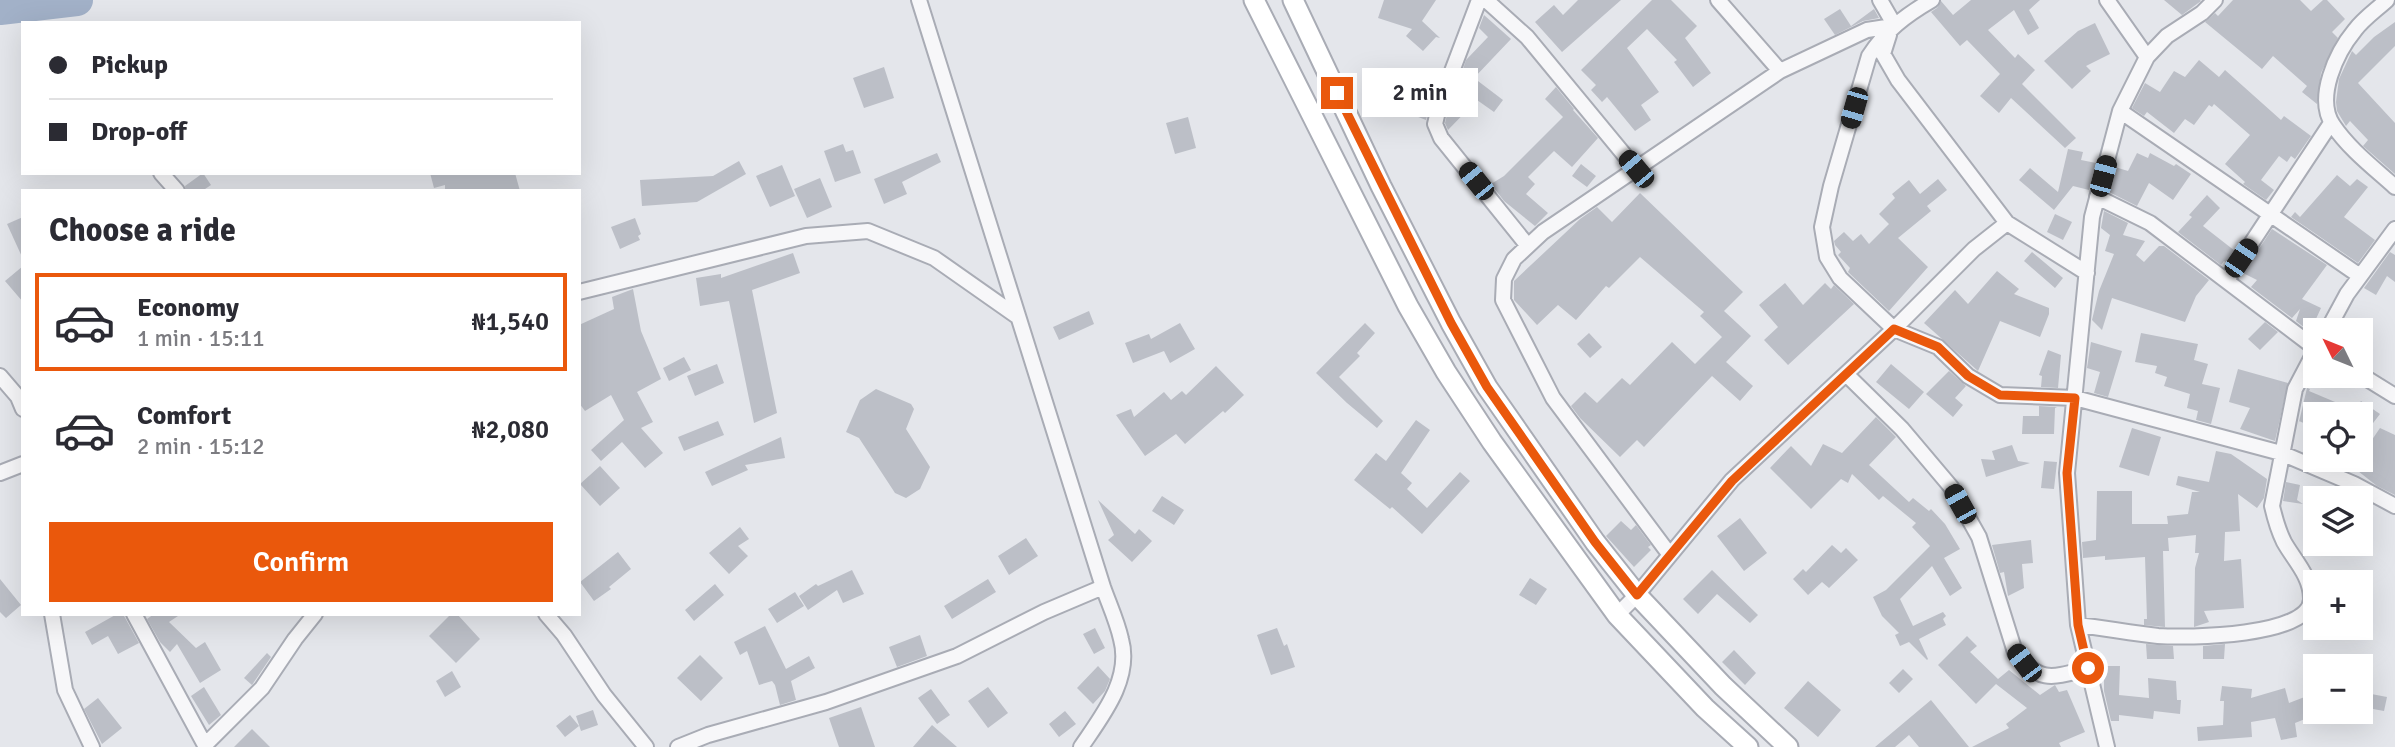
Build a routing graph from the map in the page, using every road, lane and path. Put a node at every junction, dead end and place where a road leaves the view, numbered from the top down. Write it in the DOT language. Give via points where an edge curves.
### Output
graph roads {
  1 [pos="919,0"];
  2 [pos="1254,0"];
  3 [pos="1293,0"];
  4 [pos="1479,0"];
  5 [pos="1486,0"];
  6 [pos="1718,0"];
  7 [pos="1880,0"];
  8 [pos="1932,0"];
  9 [pos="2107,0"];
  10 [pos="2216,0"];
  11 [pos="2387,0"];
  12 [pos="1895,26"];
  13 [pos="2147,57"];
  14 [pos="1780,71"];
  15 [pos="2120,111"];
  16 [pos="2332,123"];
  17 [pos="1636,169"];
  18 [pos="163,175"];
  19 [pos="2395,187"];
  20 [pos="175,189"];
  21 [pos="2097,197"];
  22 [pos="2270,214"];
  23 [pos="2007,223"];
  24 [pos="2395,229"];
  25 [pos="1528,246"];
  26 [pos="2087,272"];
  27 [pos="2360,276"];
  28 [pos="2227,280"];
  29 [pos="581,292"];
  30 [pos="1018,317"];
  31 [pos="2334,318"];
  32 [pos="1894,329"];
  33 [pos="2303,340"];
  34 [pos="2303,373"];
  35 [pos="1846,374"];
  36 [pos="0,376"];
  37 [pos="2373,382"];
  38 [pos="2394,394"];
  39 [pos="2075,398"];
  40 [pos="21,405"];
  41 [pos="2281,453"];
  42 [pos="21,465"];
  43 [pos="0,473"];
  44 [pos="2395,506"];
  45 [pos="1670,555"];
  46 [pos="1103,587"];
  47 [pos="1637,595"];
  48 [pos="1617,615"];
  49 [pos="52,616"];
  50 [pos="135,616"];
  51 [pos="313,616"];
  52 [pos="548,616"];
  53 [pos="2078,625"];
  54 [pos="2088,668"];
  55 [pos="206,746"];
  56 [pos="92,747"];
  57 [pos="646,747"];
  58 [pos="678,747"];
  59 [pos="1081,747"];
  60 [pos="1748,747"];
  61 [pos="1788,747"];
  62 [pos="2107,747"];
  1 -- 30 [label="street"];
  2 -- 48 [label="street" via="1446,372"];
  3 -- 47 [label="street" via="1388,198 1487,387"];
  4 -- 25 [label="street" via="1436,124 1441,138"];
  5 -- 17 [label="street" via="1527,37"];
  6 -- 14 [label="street"];
  7 -- 12 [label="street"];
  8 -- 12 [label="street"];
  9 -- 13 [label="street"];
  10 -- 13 [label="street"];
  11 -- 16 [label="street" via="2355,29 2330,71 2326,106"];
  12 -- 14 [label="street" via="1867,30"];
  12 -- 23 [label="street" via="1883,54"];
  12 -- 32 [label="street" via="1869,56 1822,227 1827,257 1840,278"];
  13 -- 15 [label="street"];
  14 -- 17 [label="street"];
  15 -- 21 [label="street"];
  15 -- 22 [label="street"];
  16 -- 19 [label="street"];
  16 -- 22 [label="street"];
  17 -- 25 [label="street"];
  18 -- 20 [label="street"];
  21 -- 26 [label="street"];
  21 -- 28 [label="street" via="2150,223"];
  22 -- 27 [label="street"];
  22 -- 28 [label="street"];
  23 -- 26 [label="street"];
  23 -- 32 [label="street" via="1974,249"];
  24 -- 27 [label="street"];
  25 -- 45 [label="street" via="1514,259 1504,279 1503,300 1553,398"];
  26 -- 39 [label="street"];
  27 -- 31 [label="street"];
  28 -- 33 [label="street"];
  29 -- 30 [label="street" via="806,236 868,231 934,258"];
  30 -- 46 [label="street"];
  32 -- 35 [label="street"];
  32 -- 39 [label="street" via="1938,347 1968,376 2000,395"];
  34 -- 41 [label="street" via="2295,388"];
  35 -- 45 [label="street" via="1732,481"];
  35 -- 54 [label="street" via="1902,429 1951,487 1979,537 2015,652 2024,663 2038,675 2054,677"];
  36 -- 40 [label="street"];
  37 -- 38 [label="street"];
  39 -- 41 [label="street"];
  39 -- 53 [label="street" via="2067,473"];
  41 -- 44 [label="street"];
  41 -- 53 [label="street" via="2272,506 2284,541 2310,586 2307,612 2283,626 2232,633 2161,636"];
  42 -- 43 [label="street"];
  45 -- 47 [label="street"];
  46 -- 58 [label="street" via="957,656"];
  46 -- 59 [label="street" via="1122,640 1122,670 1111,702"];
  47 -- 48 [label="street"];
  47 -- 61 [label="street"];
  48 -- 60 [label="street"];
  49 -- 56 [label="street" via="65,690"];
  50 -- 55 [label="street"];
  51 -- 55 [label="street" via="262,688"];
  52 -- 57 [label="street"];
  53 -- 54 [label="street"];
  54 -- 62 [label="street"];
}
